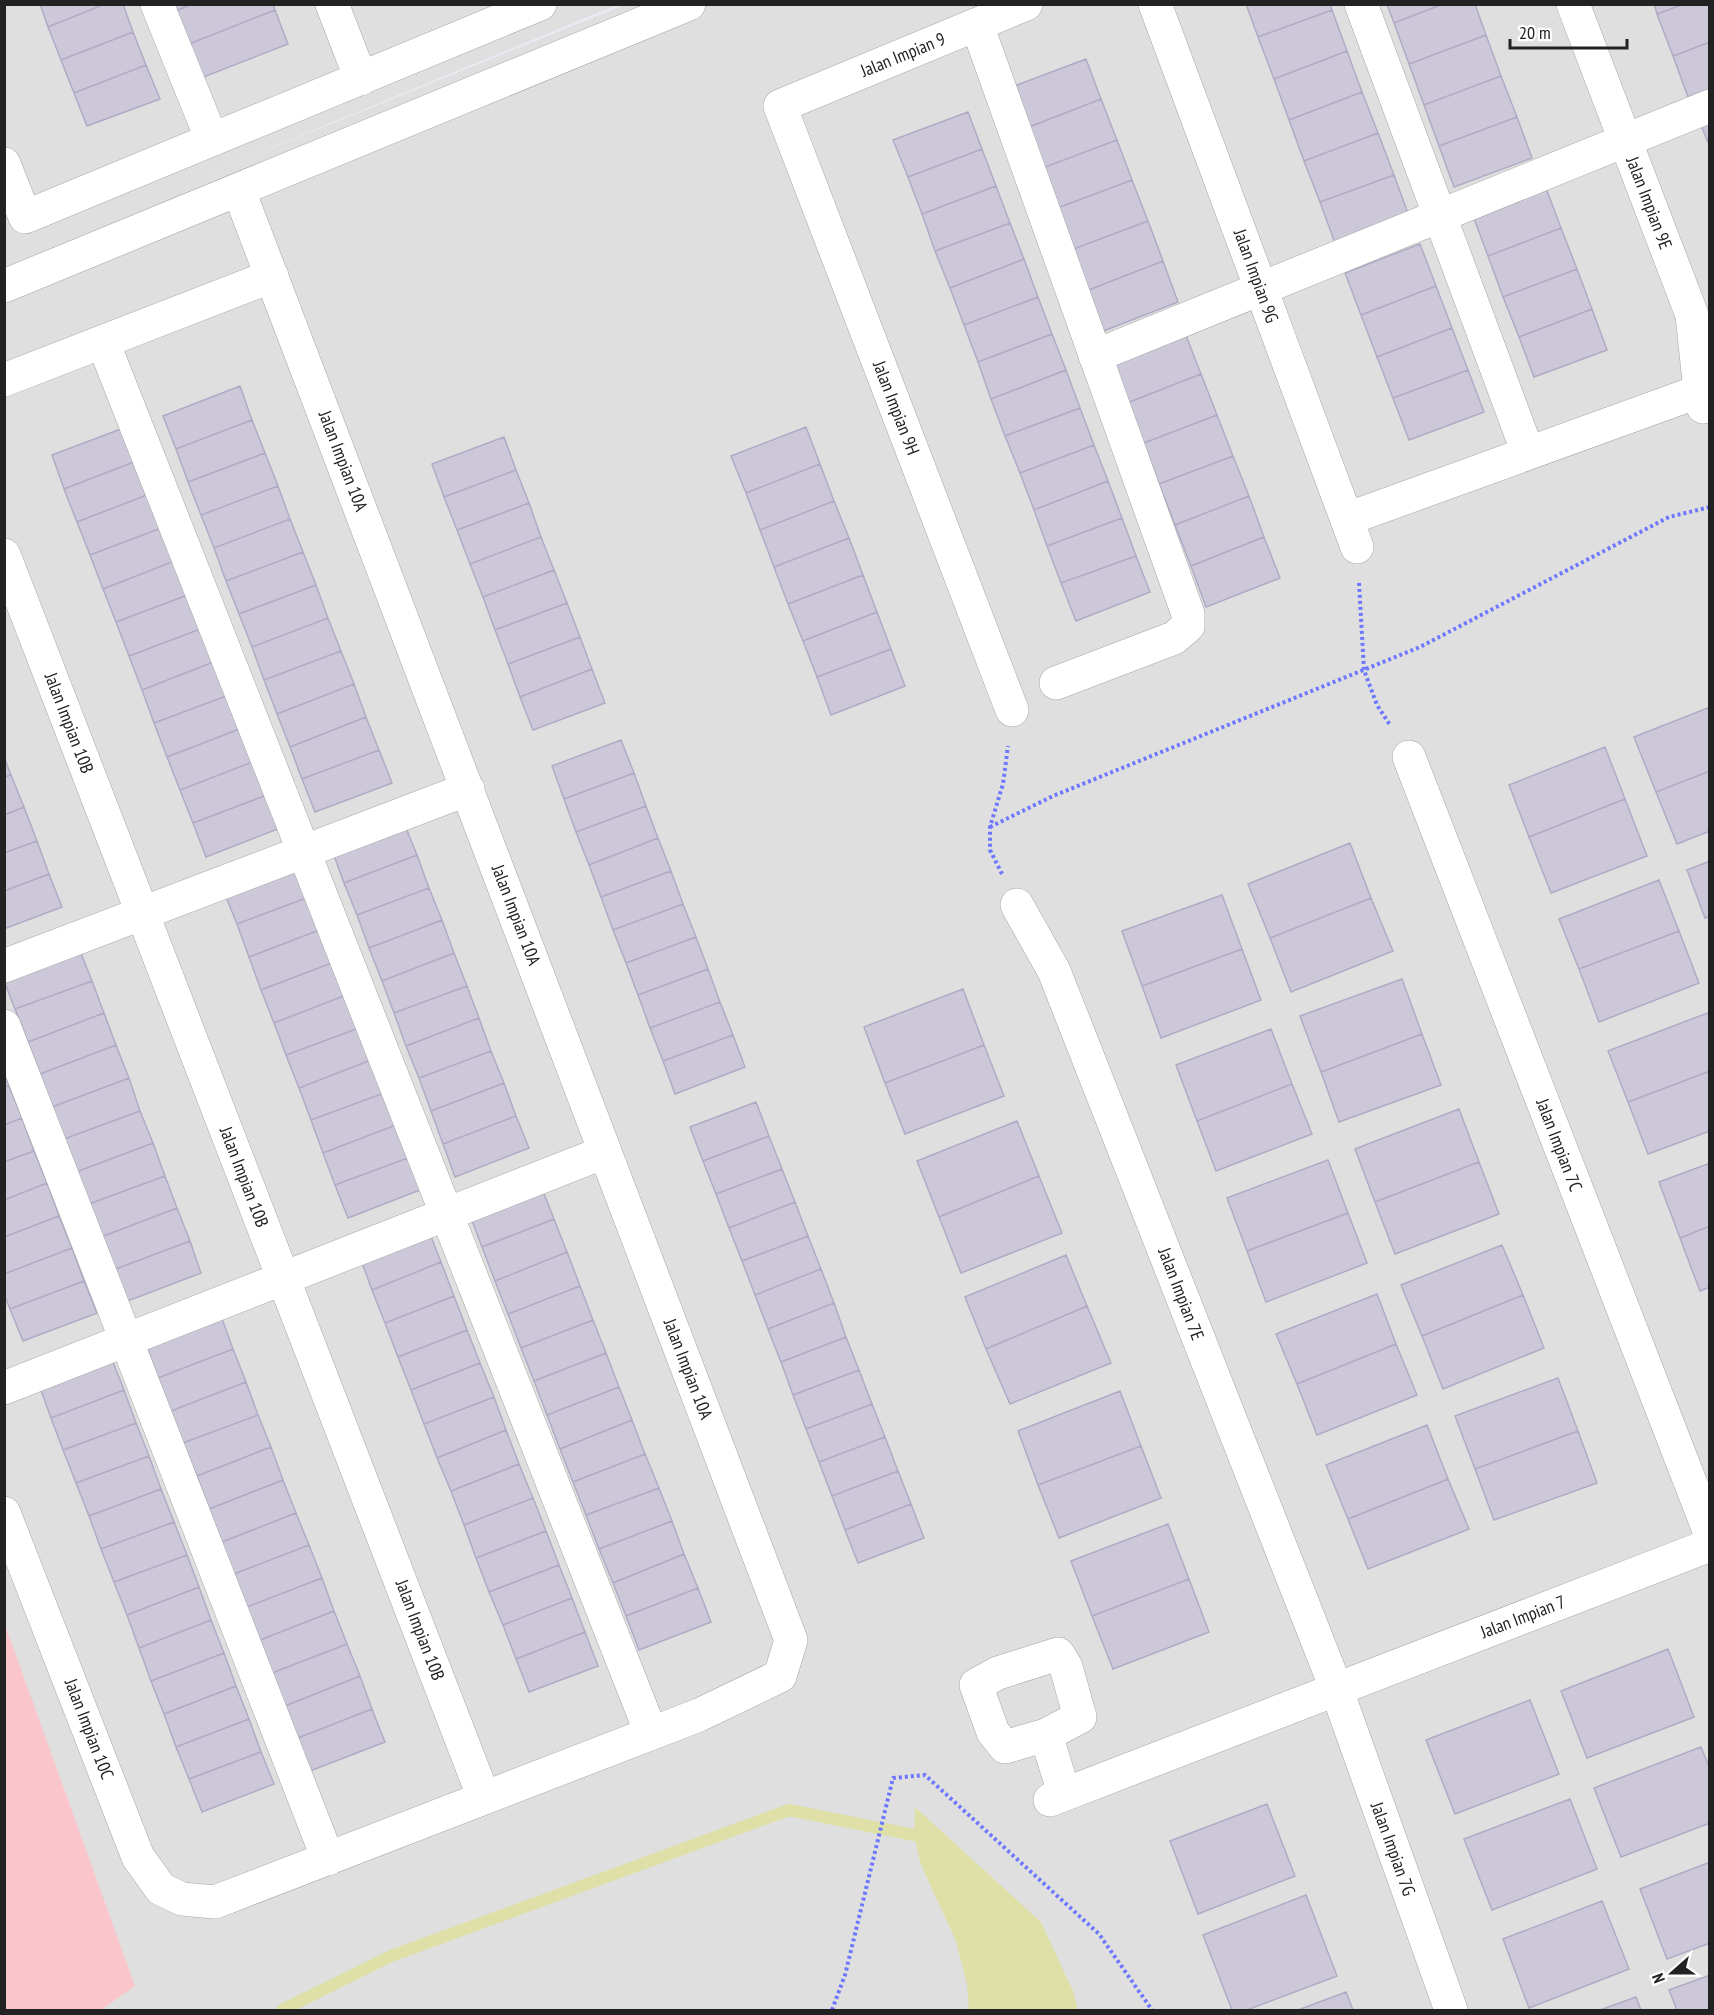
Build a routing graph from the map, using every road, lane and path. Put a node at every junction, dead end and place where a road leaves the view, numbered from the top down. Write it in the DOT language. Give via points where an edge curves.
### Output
graph roads {
  1 [pos="157,4"];
  2 [pos="332,4"];
  3 [pos="540,4"];
  4 [pos="689,4"];
  5 [pos="1026,4"];
  6 [pos="1155,4"];
  7 [pos="1361,4"];
  8 [pos="1573,4"];
  9 [pos="977,25"];
  10 [pos="361,78"];
  11 [pos="780,106"];
  12 [pos="1710,106"];
  13 [pos="212,140"];
  14 [pos="1625,140"];
  15 [pos="4,164"];
  16 [pos="239,191"];
  17 [pos="1439,215"];
  18 [pos="272,276"];
  19 [pos="4,286"];
  20 [pos="1260,288"];
  21 [pos="103,342"];
  22 [pos="1095,356"];
  23 [pos="4,380"];
  24 [pos="1528,453"];
  25 [pos="1710,507"];
  26 [pos="1352,533"];
  27 [pos="4,555"];
  28 [pos="1364,670"];
  29 [pos="1056,683"];
  30 [pos="1012,710"];
  31 [pos="1409,757"];
  32 [pos="468,789"];
  33 [pos="990,827"];
  34 [pos="304,852"];
  35 [pos="1017,904"];
  36 [pos="143,913"];
  37 [pos="4,966"];
  38 [pos="4,1026"];
  39 [pos="605,1152"];
  40 [pos="446,1214"];
  41 [pos="284,1278"];
  42 [pos="126,1340"];
  43 [pos="4,1388"];
  44 [pos="4,1513"];
  45 [pos="1710,1533"];
  46 [pos="1710,1545"];
  47 [pos="1336,1688"];
  48 [pos="651,1733"];
  49 [pos="1046,1735"];
  50 [pos="484,1798"];
  51 [pos="328,1859"];
  52 [pos="832,2010"];
  53 [pos="1152,2010"];
  54 [pos="1451,2010"];
  1 -- 13 [label="street"];
  2 -- 10 [label="street"];
  3 -- 10 [label="street"];
  4 -- 16 [label="street"];
  5 -- 9 [label="street, Jalan Impian 9"];
  6 -- 20 [label="street, Jalan Impian 9G"];
  7 -- 17 [label="street"];
  8 -- 14 [label="street, Jalan Impian 9E"];
  9 -- 11 [label="street, Jalan Impian 9"];
  9 -- 22 [label="street"];
  10 -- 13 [label="street"];
  11 -- 30 [label="street, Jalan Impian 9H"];
  12 -- 14 [label="street"];
  13 -- 15 [label="street" via="25,217"];
  14 -- 17 [label="street"];
  14 -- 24 [label="street, Jalan Impian 9E" via="1692,315 1702,399"];
  16 -- 18 [label="street, Jalan Impian 10A"];
  16 -- 19 [label="street"];
  17 -- 20 [label="street"];
  17 -- 24 [label="street"];
  18 -- 21 [label="street"];
  18 -- 32 [label="street, Jalan Impian 10A"];
  20 -- 22 [label="street"];
  20 -- 26 [label="street, Jalan Impian 9G"];
  21 -- 23 [label="street"];
  21 -- 34 [label="street"];
  22 -- 29 [label="street" via="1188,614 1188,626 1174,638"];
  24 -- 26 [label="street"];
  25 -- 28 [label="path" via="1669,518 1420,648"];
  26 -- 28 [label="path"];
  27 -- 36 [label="street, Jalan Impian 10B"];
  28 -- 31 [label="path" via="1377,705"];
  28 -- 33 [label="path" via="1053,796"];
  30 -- 33 [label="path" via="1003,784"];
  31 -- 45 [label="street, Jalan Impian 7C"];
  32 -- 34 [label="street"];
  32 -- 39 [label="street, Jalan Impian 10A"];
  33 -- 35 [label="path" via="990,850"];
  34 -- 36 [label="street"];
  34 -- 40 [label="street"];
  35 -- 47 [label="street, Jalan Impian 7E" via="1054,970"];
  36 -- 37 [label="street"];
  36 -- 41 [label="street, Jalan Impian 10B"];
  38 -- 42 [label="street"];
  39 -- 40 [label="street"];
  39 -- 48 [label="street, Jalan Impian 10A" via="791,1640 780,1676"];
  40 -- 41 [label="street"];
  40 -- 48 [label="street"];
  41 -- 42 [label="street"];
  41 -- 50 [label="street, Jalan Impian 10B"];
  42 -- 43 [label="street"];
  42 -- 51 [label="street"];
  44 -- 51 [label="street, Jalan Impian 10C" via="138,1857 161,1889 182,1899 214,1902"];
  46 -- 47 [label="street, Jalan Impian 7"];
  47 -- 49 [label="street, Jalan Impian 7" via="1057,1796"];
  47 -- 54 [label="street, Jalan Impian 7G"];
  48 -- 50 [label="street"];
  50 -- 51 [label="street"];
  52 -- 53 [label="path" via="845,1975 893,1778 925,1775 1099,1934"];
}
